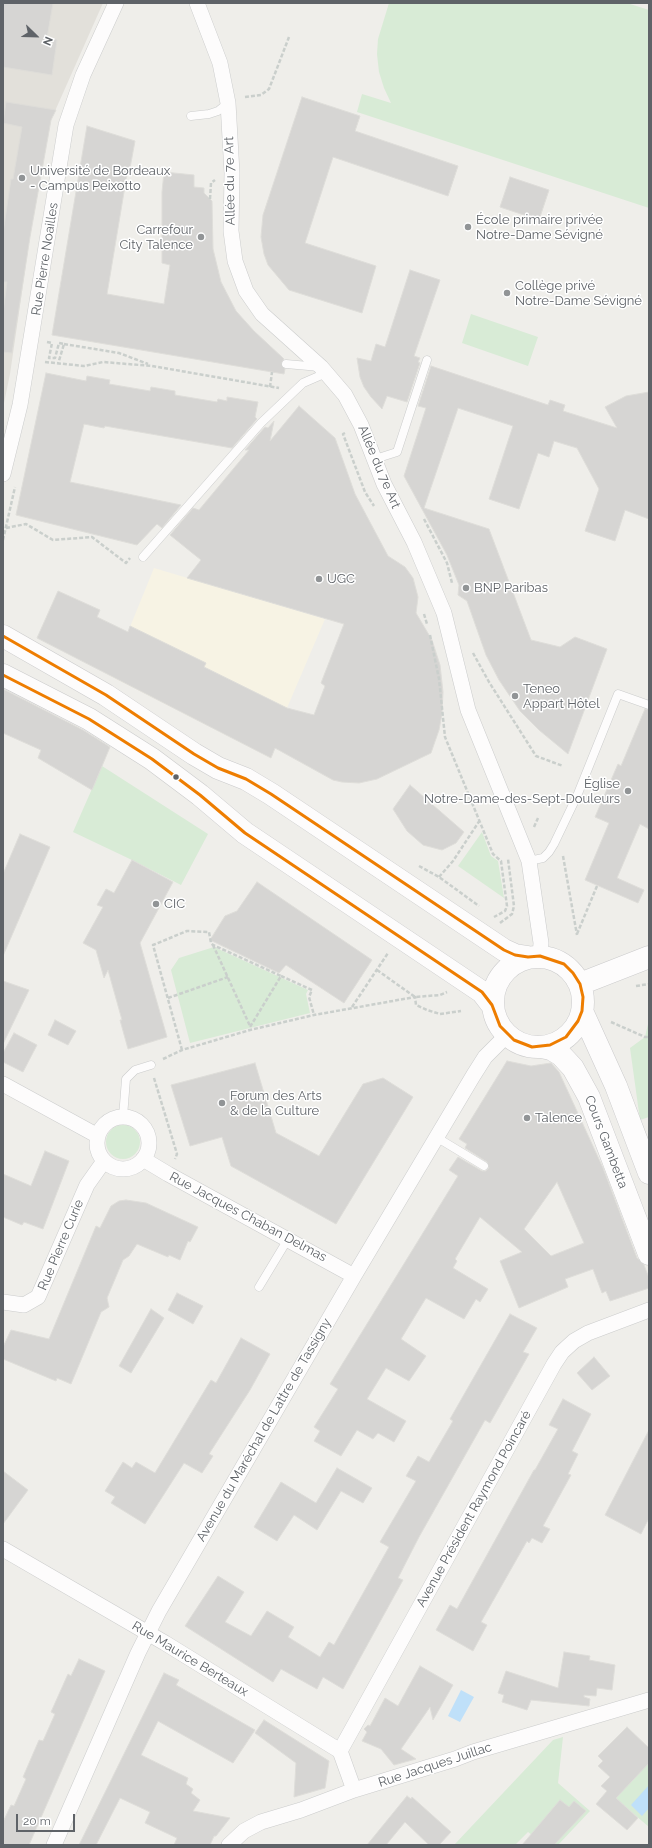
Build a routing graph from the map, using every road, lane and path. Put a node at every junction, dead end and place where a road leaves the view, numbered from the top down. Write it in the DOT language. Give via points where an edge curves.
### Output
graph roads {
  1 [pos="116,3"];
  2 [pos="197,3"];
  3 [pos="289,37"];
  4 [pos="245,97"];
  5 [pos="228,103"];
  6 [pos="191,116"];
  7 [pos="45,342"];
  8 [pos="64,344"];
  9 [pos="427,360"];
  10 [pos="47,362"];
  11 [pos="58,364"];
  12 [pos="286,364"];
  13 [pos="152,366"];
  14 [pos="324,370"];
  15 [pos="272,372"];
  16 [pos="270,386"];
  17 [pos="294,391"];
  18 [pos="361,425"];
  19 [pos="375,459"];
  20 [pos="3,471"];
  21 [pos="378,512"];
  22 [pos="424,519"];
  23 [pos="6,528"];
  24 [pos="131,557"];
  25 [pos="143,557"];
  26 [pos="452,584"];
  27 [pos="423,611"];
  28 [pos="3,636"];
  29 [pos="471,646"];
  30 [pos="3,675"];
  31 [pos="649,705"];
  32 [pos="563,766"];
  33 [pos="538,818"];
  34 [pos="480,820"];
  35 [pos="554,844"];
  36 [pos="507,854"];
  37 [pos="529,861"];
  38 [pos="439,877"];
  39 [pos="598,886"];
  40 [pos="494,917"];
  41 [pos="480,935"];
  42 [pos="213,945"];
  43 [pos="534,957"];
  44 [pos="649,957"];
  45 [pos="377,970"];
  46 [pos="454,973"];
  47 [pos="281,976"];
  48 [pos="228,977"];
  49 [pos="580,984"];
  50 [pos="415,997"];
  51 [pos="168,998"];
  52 [pos="492,1005"];
  53 [pos="461,1011"];
  54 [pos="582,1011"];
  55 [pos="314,1015"];
  56 [pos="611,1022"];
  57 [pos="250,1028"];
  58 [pos="507,1034"];
  59 [pos="649,1037"];
  60 [pos="541,1047"];
  61 [pos="182,1050"];
  62 [pos="151,1065"];
  63 [pos="3,1084"];
  64 [pos="123,1117"];
  65 [pos="98,1136"];
  66 [pos="436,1137"];
  67 [pos="144,1159"];
  68 [pos="104,1161"];
  69 [pos="484,1166"];
  70 [pos="649,1173"];
  71 [pos="168,1174"];
  72 [pos="288,1239"];
  73 [pos="649,1254"];
  74 [pos="354,1276"];
  75 [pos="259,1287"];
  76 [pos="3,1302"];
  77 [pos="649,1310"];
  78 [pos="3,1549"];
  79 [pos="148,1632"];
  80 [pos="649,1700"];
  81 [pos="340,1751"];
  82 [pos="354,1790"];
  83 [pos="54,1845"];
  84 [pos="229,1845"];
  1 -- 20 [label="street, Rue Pierre Noailles" via="83,75 66,125 20,405"];
  2 -- 5 [label="street, Allée du 7e Art" via="220,63"];
  3 -- 4 [label="path" via="269,89 261,95"];
  5 -- 6 [label="lane" via="218,111"];
  5 -- 14 [label="street, Allée du 7e Art" via="232,174 231,231 235,261 246,291 262,314"];
  7 -- 8 [label="path" via="52,343 50,358 55,358 59,343"];
  8 -- 11 [label="path"];
  8 -- 13 [label="path" via="119,353"];
  9 -- 19 [label="lane" via="397,452"];
  10 -- 11 [label="path"];
  11 -- 13 [label="path" via="84,366 103,362"];
  12 -- 14 [label="lane"];
  13 -- 16 [label="path"];
  14 -- 17 [label="lane"];
  14 -- 18 [label="street, Allée du 7e Art" via="345,395"];
  15 -- 16 [label="path"];
  16 -- 17 [label="path"];
  17 -- 25 [label="lane" via="261,423"];
  18 -- 19 [label="street, Allée du 7e Art"];
  18 -- 21 [label="path" via="343,434 365,492"];
  19 -- 37 [label="street, Allée du 7e Art" via="384,484 414,542 444,613 468,710"];
  22 -- 26 [label="path" via="447,563"];
  23 -- 24 [label="path" via="26,524 53,540 92,537 126,563"];
  27 -- 34 [label="path" via="439,679 445,737"];
  28 -- 41 [label="main road" via="106,695 194,754 271,794"];
  29 -- 32 [label="path" via="489,682 536,756"];
  30 -- 46 [label="main road" via="89,719 152,759 245,833"];
  31 -- 35 [label="lane" via="618,694 577,796"];
  33 -- 35 [label="path" via="533,830"];
  34 -- 38 [label="path" via="453,861"];
  34 -- 40 [label="path" via="493,854 501,861 507,906 505,911"];
  35 -- 37 [label="lane" via="542,858"];
  35 -- 39 [label="path" via="561,847 577,934"];
  36 -- 41 [label="path" via="514,906 512,914"];
  37 -- 43 [label="street, Allée du 7e Art" via="541,943"];
  41 -- 43 [label="main road" via="515,955"];
  42 -- 47 [label="path"];
  42 -- 48 [label="path"];
  42 -- 51 [label="path" via="209,932 187,931 153,945"];
  43 -- 49 [label="main road" via="553,959 564,964"];
  43 -- 52 [label="main road" via="519,960 503,972 493,992"];
  44 -- 49 [label="main road"];
  45 -- 50 [label="path"];
  46 -- 50 [label="path" via="451,986 445,994"];
  46 -- 52 [label="main road" via="482,992"];
  47 -- 55 [label="path" via="312,990 309,997"];
  47 -- 57 [label="path"];
  48 -- 51 [label="path"];
  48 -- 57 [label="path"];
  49 -- 54 [label="main road" via="583,997"];
  50 -- 53 [label="path" via="416,1005 440,1014"];
  50 -- 55 [label="path"];
  51 -- 61 [label="path"];
  52 -- 58 [label="main road" via="500,1026"];
  54 -- 60 [label="main road" via="566,1037"];
  54 -- 70 [label="main road" via="616,1086"];
  55 -- 57 [label="path"];
  56 -- 59 [label="path"];
  57 -- 61 [label="path"];
  58 -- 60 [label="main road" via="523,1044"];
  58 -- 66 [label="street, Avenue du Maréchal de Lattre de Tassigny" via="485,1056"];
  60 -- 73 [label="main road, Cours Gambetta" via="561,1055 573,1068 589,1097"];
  61 -- 62 [label="path"];
  62 -- 64 [label="lane" via="135,1070 126,1079"];
  62 -- 71 [label="path" via="177,1154"];
  63 -- 65 [label="street"];
  64 -- 65 [label="street" via="107,1123"];
  64 -- 67 [label="street" via="134,1120 144,1128 149,1143"];
  65 -- 68 [label="street" via="98,1149"];
  66 -- 69 [label="lane"];
  66 -- 74 [label="street, Avenue du Maréchal de Lattre de Tassigny"];
  67 -- 68 [label="street" via="137,1165 120,1169"];
  67 -- 71 [label="street, Rue Jacques Chaban Delmas"];
  68 -- 76 [label="street, Rue Pierre Curie" via="87,1185 38,1297 24,1305"];
  71 -- 72 [label="street, Rue Jacques Chaban Delmas"];
  72 -- 74 [label="street, Rue Jacques Chaban Delmas"];
  72 -- 75 [label="lane"];
  74 -- 79 [label="street, Avenue du Maréchal de Lattre de Tassigny"];
  77 -- 81 [label="street, Avenue Président Raymond Poincaré" via="588,1333 562,1352"];
  78 -- 79 [label="street, Rue Maurice Berteaux"];
  79 -- 81 [label="street, Rue Maurice Berteaux"];
  79 -- 83 [label="street, Avenue du Maréchal de Lattre de Tassigny"];
  80 -- 82 [label="street, Rue Jacques Juillac"];
  81 -- 82 [label="street"];
  82 -- 84 [label="street, Rue Jacques Juillac" via="261,1822 244,1831"];
}
